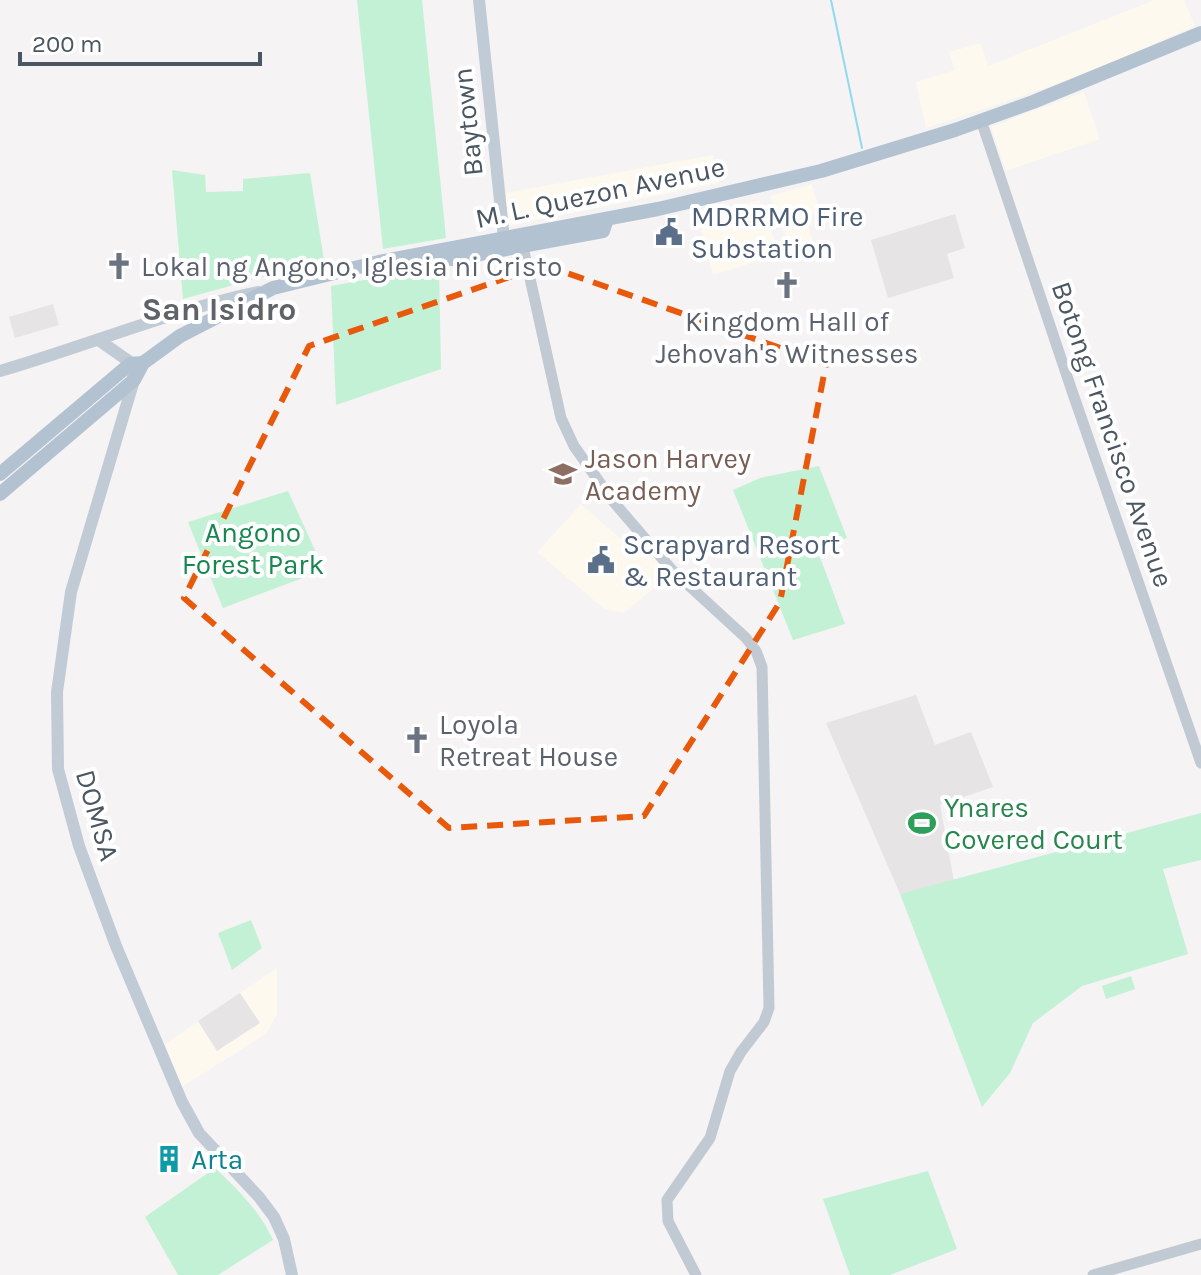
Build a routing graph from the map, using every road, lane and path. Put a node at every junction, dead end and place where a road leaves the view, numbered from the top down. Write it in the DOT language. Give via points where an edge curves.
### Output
graph roads {
  1 [pos="479,0"];
  2 [pos="1201,33"];
  3 [pos="981,120"];
  4 [pos="607,219"];
  5 [pos="504,239"];
  6 [pos="523,247"];
  7 [pos="439,251"];
  8 [pos="273,288"];
  9 [pos="100,341"];
  10 [pos="137,363"];
  11 [pos="0,371"];
  12 [pos="134,380"];
  13 [pos="57,436"];
  14 [pos="0,474"];
  15 [pos="0,494"];
  16 [pos="1201,763"];
  17 [pos="1201,1244"];
  18 [pos="292,1275"];
  19 [pos="696,1275"];
  20 [pos="1093,1275"];
  1 -- 5 [label="main road, Baytown"];
  2 -- 3 [label="main road, M. L. Quezon Avenue"];
  3 -- 4 [label="main road, M. L. Quezon Avenue" via="821,171"];
  3 -- 16 [label="street, Botong Francisco Avenue"];
  4 -- 5 [label="main road, M. L. Quezon Avenue"];
  4 -- 6 [label="main road" via="603,231"];
  5 -- 7 [label="main road, M. L. Quezon Avenue"];
  6 -- 7 [label="main road" via="453,259"];
  6 -- 19 [label="street" via="561,418 574,446 672,570 756,651 763,680 769,1008 730,1071 710,1138 666,1206 668,1221"];
  7 -- 8 [label="main road, M. L. Quezon Avenue"];
  8 -- 9 [label="main road, M. L. Quezon Avenue"];
  8 -- 10 [label="main road"];
  9 -- 10 [label="main road"];
  9 -- 11 [label="main road, M. L. Quezon Avenue"];
  10 -- 12 [label="main road"];
  10 -- 13 [label="main road"];
  12 -- 13 [label="main road"];
  12 -- 18 [label="main road, DOMSA" via="71,592 57,692 58,769 79,846 179,1097 199,1133 274,1217"];
  13 -- 14 [label="main road"];
  13 -- 15 [label="main road"];
  17 -- 20 [label="street"];
}
